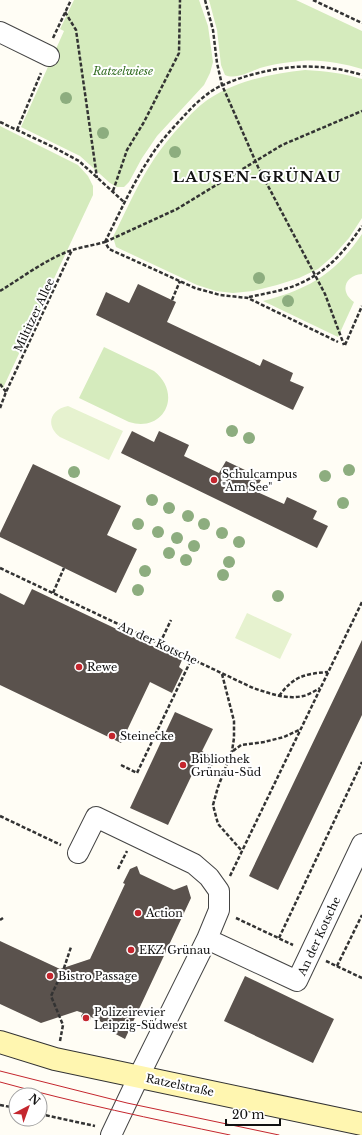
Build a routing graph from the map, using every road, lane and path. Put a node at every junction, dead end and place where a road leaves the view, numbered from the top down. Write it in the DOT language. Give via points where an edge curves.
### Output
graph roads {
  1 [pos="71,0"];
  2 [pos="180,0"];
  3 [pos="205,0"];
  4 [pos="313,0"];
  5 [pos="65,12"];
  6 [pos="362,23"];
  7 [pos="0,32"];
  8 [pos="49,56"];
  9 [pos="362,74"];
  10 [pos="39,79"];
  11 [pos="222,85"];
  12 [pos="362,110"];
  13 [pos="0,122"];
  14 [pos="16,130"];
  15 [pos="255,161"];
  16 [pos="97,178"];
  17 [pos="113,192"];
  18 [pos="124,202"];
  19 [pos="362,226"];
  20 [pos="105,242"];
  21 [pos="73,250"];
  22 [pos="316,276"];
  23 [pos="180,282"];
  24 [pos="0,292"];
  25 [pos="248,298"];
  26 [pos="172,300"];
  27 [pos="362,306"];
  28 [pos="338,342"];
  29 [pos="0,384"];
  30 [pos="6,392"];
  31 [pos="0,408"];
  32 [pos="0,568"];
  33 [pos="64,568"];
  34 [pos="53,593"];
  35 [pos="362,602"];
  36 [pos="171,620"];
  37 [pos="160,643"];
  38 [pos="192,658"];
  39 [pos="328,672"];
  40 [pos="222,673"];
  41 [pos="320,688"];
  42 [pos="279,696"];
  43 [pos="300,730"];
  44 [pos="232,751"];
  45 [pos="362,762"];
  46 [pos="121,765"];
  47 [pos="0,816"];
  48 [pos="362,844"];
  49 [pos="70,849"];
  50 [pos="242,851"];
  51 [pos="219,891"];
  52 [pos="362,915"];
  53 [pos="3,918"];
  54 [pos="0,920"];
  55 [pos="279,938"];
  56 [pos="208,940"];
  57 [pos="70,948"];
  58 [pos="337,966"];
  59 [pos="0,1042"];
  60 [pos="60,1042"];
  61 [pos="139,1076"];
  62 [pos="48,1116"];
  63 [pos="362,1124"];
  64 [pos="112,1133"];
  1 -- 5 [label="path"];
  2 -- 17 [label="path" via="179,53 144,122 126,150"];
  3 -- 11 [label="path"];
  4 -- 6 [label="path"];
  5 -- 8 [label="path" via="53,38 56,40"];
  5 -- 16 [label="path" via="76,30"];
  7 -- 8 [label="street"];
  9 -- 11 [label="path" via="307,66 259,72"];
  10 -- 14 [label="path"];
  11 -- 15 [label="path"];
  11 -- 18 [label="path" via="196,104 168,133 149,158"];
  12 -- 15 [label="path" via="282,145"];
  13 -- 14 [label="path"];
  14 -- 16 [label="path" via="79,161"];
  15 -- 20 [label="path" via="177,209"];
  15 -- 22 [label="path"];
  16 -- 17 [label="path"];
  17 -- 18 [label="path"];
  18 -- 20 [label="path"];
  19 -- 22 [label="path" via="343,253"];
  20 -- 21 [label="path"];
  20 -- 23 [label="path" via="109,249"];
  21 -- 24 [label="path" via="34,269"];
  21 -- 30 [label="path, Miltitzer Allee"];
  22 -- 25 [label="path" via="289,287"];
  22 -- 27 [label="path" via="344,345"];
  23 -- 25 [label="path" via="220,295"];
  23 -- 26 [label="path"];
  25 -- 28 [label="path"];
  29 -- 30 [label="path"];
  30 -- 31 [label="path, Miltitzer Allee"];
  32 -- 34 [label="path, An der Kotsche"];
  33 -- 34 [label="path"];
  34 -- 37 [label="path, An der Kotsche"];
  35 -- 39 [label="path"];
  36 -- 37 [label="path"];
  37 -- 38 [label="path, An der Kotsche"];
  38 -- 40 [label="path, An der Kotsche"];
  38 -- 46 [label="path" via="137,773"];
  39 -- 41 [label="path"];
  39 -- 42 [label="path" via="305,674 294,680"];
  40 -- 42 [label="path, An der Kotsche" via="253,688"];
  40 -- 44 [label="path" via="234,721"];
  41 -- 42 [label="path, An der Kotsche" via="303,696"];
  41 -- 43 [label="path"];
  43 -- 44 [label="path" via="284,737 241,745"];
  43 -- 50 [label="path"];
  44 -- 50 [label="path" via="213,805 218,824"];
  45 -- 55 [label="path"];
  47 -- 49 [label="path"];
  48 -- 56 [label="street, An der Kotsche" via="297,982"];
  49 -- 51 [label="street" via="96,817 194,864 209,877"];
  50 -- 51 [label="path" via="226,884"];
  51 -- 56 [label="street" via="220,910"];
  52 -- 58 [label="path"];
  53 -- 54 [label="path"];
  56 -- 61 [label="street"];
  57 -- 60 [label="path" via="51,996 63,1026"];
  59 -- 61 [label="main road, Ratzelstraße" via="55,1059"];
  61 -- 63 [label="main road, Ratzelstraße"];
  61 -- 64 [label="street"];
  62 -- 64 [label="path"];
}
